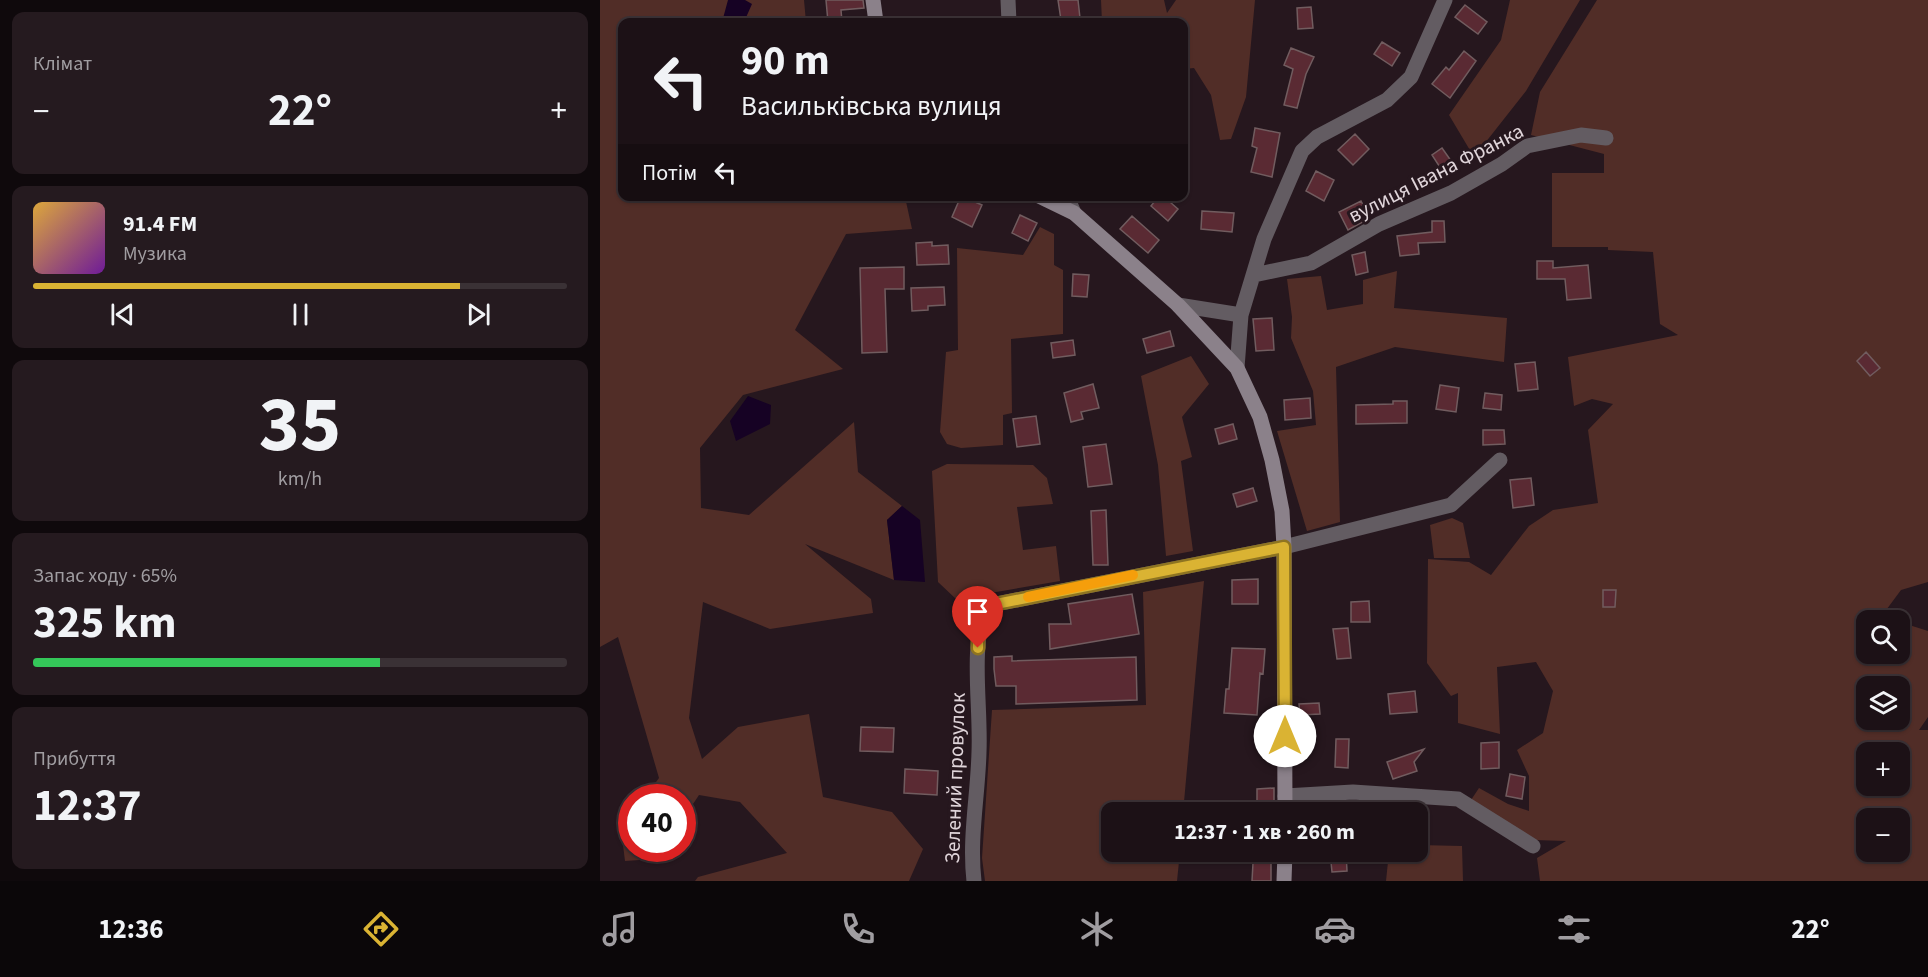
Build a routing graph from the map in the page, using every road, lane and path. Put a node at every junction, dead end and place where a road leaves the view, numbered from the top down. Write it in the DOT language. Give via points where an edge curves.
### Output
graph roads {
  1 [pos="873,0"];
  2 [pos="1008,0"];
  3 [pos="1446,0"];
  4 [pos="875,18"];
  5 [pos="1009,18"];
  6 [pos="1606,138"];
  7 [pos="1050,201"];
  8 [pos="1069,201"];
  9 [pos="1074,213"];
  10 [pos="1254,275"];
  11 [pos="1178,305"];
  12 [pos="1241,315"];
  13 [pos="1237,368"];
  14 [pos="1500,460"];
  15 [pos="1284,547"];
  16 [pos="964,603"];
  17 [pos="986,606"];
  18 [pos="1285,796"];
  19 [pos="1285,802"];
  20 [pos="1533,846"];
  21 [pos="1284,862"];
  22 [pos="974,881"];
  23 [pos="1284,881"];
  1 -- 4 [label="street"];
  2 -- 5 [label="street"];
  3 -- 10 [label="street" via="1411,77 1387,100 1317,136 1302,151 1264,239"];
  6 -- 10 [label="street, вулиця Івана Франка" via="1581,135 1527,146 1451,193 1379,224 1311,263"];
  7 -- 9 [label="street"];
  8 -- 9 [label="street"];
  9 -- 11 [label="street"];
  10 -- 12 [label="street"];
  11 -- 12 [label="street"];
  11 -- 13 [label="street"];
  12 -- 13 [label="street"];
  13 -- 15 [label="street" via="1260,417 1272,460"];
  14 -- 15 [label="street" via="1450,505"];
  15 -- 17 [label="street"];
  15 -- 18 [label="street"];
  16 -- 17 [label="street"];
  17 -- 22 [label="street, Зелений провулок" via="978,627"];
  18 -- 19 [label="street"];
  18 -- 20 [label="street" via="1353,792 1458,799"];
  21 -- 23 [label="street"];
}
